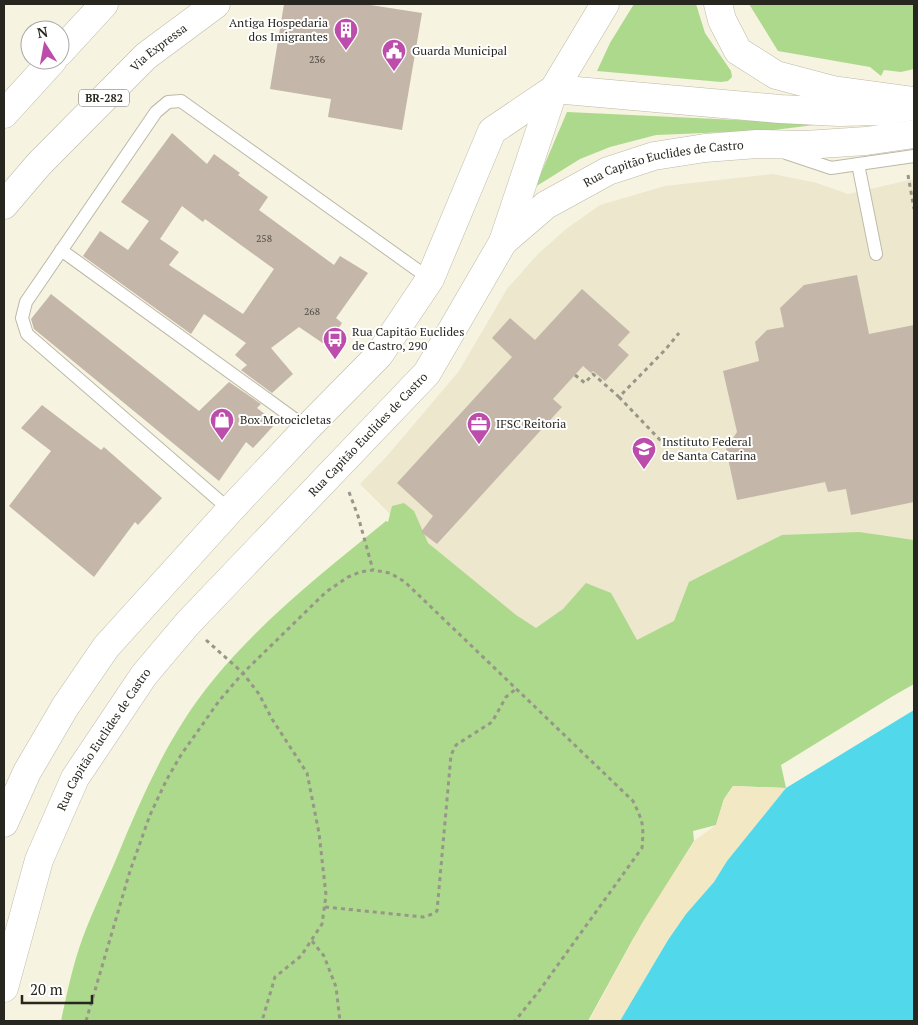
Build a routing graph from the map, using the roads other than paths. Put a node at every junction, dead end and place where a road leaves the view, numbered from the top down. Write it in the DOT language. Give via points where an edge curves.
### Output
graph roads {
  1 [pos="104,4"];
  2 [pos="216,4"];
  3 [pos="605,4"];
  4 [pos="718,4"];
  5 [pos="70,41"];
  6 [pos="44,70"];
  7 [pos="554,89"];
  8 [pos="914,101"];
  9 [pos="914,106"];
  10 [pos="4,114"];
  11 [pos="757,144"];
  12 [pos="911,149"];
  13 [pos="858,164"];
  14 [pos="4,205"];
  15 [pos="503,242"];
  16 [pos="61,250"];
  17 [pos="876,254"];
  18 [pos="430,279"];
  19 [pos="307,428"];
  20 [pos="230,510"];
  21 [pos="4,823"];
  22 [pos="4,988"];
  1 -- 5 [label="main road"];
  2 -- 14 [label="main road, Via Expressa / BR-282" via="146,56 39,164"];
  3 -- 7 [label="main road"];
  4 -- 8 [label="main road" via="722,20 738,51 776,75 833,90"];
  6 -- 10 [label="main road"];
  7 -- 9 [label="main road" via="839,112 883,111"];
  7 -- 15 [label="main road"];
  7 -- 18 [label="main road" via="492,131"];
  11 -- 12 [label="main road, Rua Capitão Euclides de Castro" via="805,145 866,140"];
  11 -- 13 [label="lane" via="831,168"];
  11 -- 15 [label="main road, Rua Capitão Euclides de Castro" via="654,156 608,171 546,205"];
  12 -- 13 [label="lane"];
  13 -- 17 [label="lane"];
  15 -- 22 [label="main road, Rua Capitão Euclides de Castro" via="427,373 188,623 144,676 75,778 39,860"];
  16 -- 18 [label="lane" via="156,112 168,102 181,100"];
  16 -- 19 [label="lane"];
  16 -- 20 [label="lane" via="26,302 22,318 27,334"];
  18 -- 19 [label="main road" via="379,355"];
  19 -- 20 [label="main road"];
  20 -- 21 [label="main road" via="106,646 27,772"];
}
